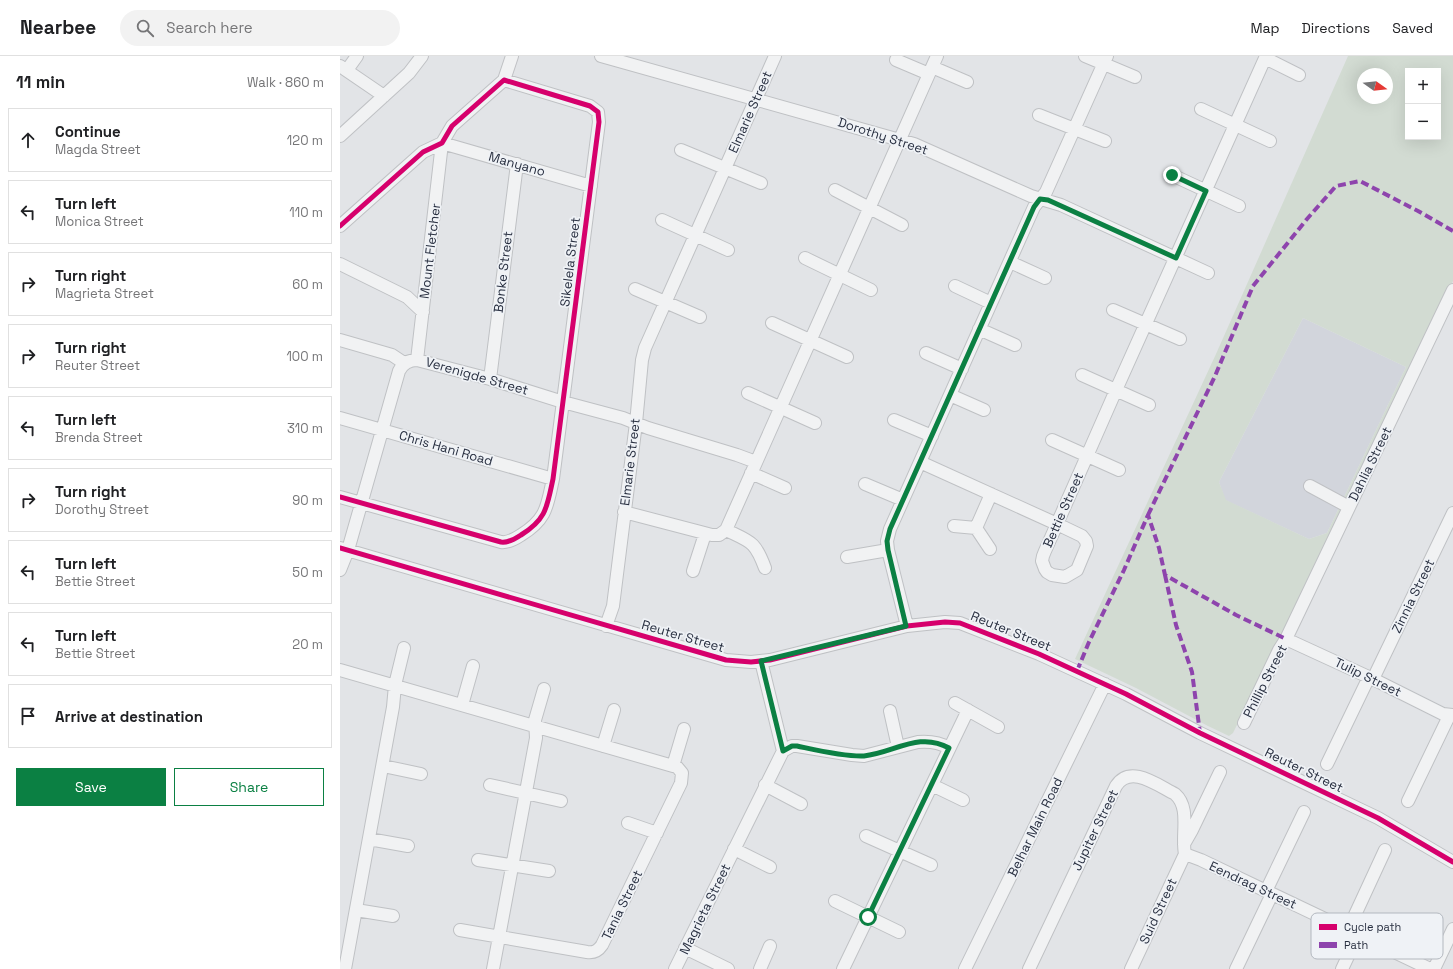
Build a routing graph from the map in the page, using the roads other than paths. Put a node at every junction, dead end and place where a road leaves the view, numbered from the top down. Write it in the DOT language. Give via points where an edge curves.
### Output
graph roads {
  1 [pos="357,56"];
  2 [pos="422,56"];
  3 [pos="512,56"];
  4 [pos="601,56"];
  5 [pos="775,56"];
  6 [pos="1086,56"];
  7 [pos="1266,57"];
  8 [pos="896,60"];
  9 [pos="1105,60"];
  10 [pos="933,66"];
  11 [pos="343,68"];
  12 [pos="1299,74"];
  13 [pos="1136,77"];
  14 [pos="504,80"];
  15 [pos="967,82"];
  16 [pos="384,96"];
  17 [pos="756,99"];
  18 [pos="1200,109"];
  19 [pos="1039,115"];
  20 [pos="1235,125"];
  21 [pos="1074,129"];
  22 [pos="341,133"];
  23 [pos="899,139"];
  24 [pos="1270,141"];
  25 [pos="1105,142"];
  26 [pos="442,143"];
  27 [pos="680,150"];
  28 [pos="517,164"];
  29 [pos="725,168"];
  30 [pos="1172,175"];
  31 [pos="761,183"];
  32 [pos="591,186"];
  33 [pos="835,190"];
  34 [pos="1206,191"];
  35 [pos="1040,199"];
  36 [pos="1239,206"];
  37 [pos="868,208"];
  38 [pos="662,220"];
  39 [pos="902,225"];
  40 [pos="340,226"];
  41 [pos="695,235"];
  42 [pos="728,250"];
  43 [pos="805,258"];
  44 [pos="1176,258"];
  45 [pos="1010,262"];
  46 [pos="340,264"];
  47 [pos="1208,273"];
  48 [pos="839,274"];
  49 [pos="1045,278"];
  50 [pos="955,286"];
  51 [pos="635,289"];
  52 [pos="871,290"];
  53 [pos="1453,290"];
  54 [pos="665,302"];
  55 [pos="991,303"];
  56 [pos="1113,310"];
  57 [pos="423,312"];
  58 [pos="700,317"];
  59 [pos="772,323"];
  60 [pos="1146,324"];
  61 [pos="979,329"];
  62 [pos="1180,339"];
  63 [pos="340,340"];
  64 [pos="810,340"];
  65 [pos="1015,345"];
  66 [pos="926,353"];
  67 [pos="847,357"];
  68 [pos="417,360"];
  69 [pos="404,363"];
  70 [pos="962,369"];
  71 [pos="1082,375"];
  72 [pos="490,379"];
  73 [pos="1116,390"];
  74 [pos="748,393"];
  75 [pos="950,395"];
  76 [pos="563,402"];
  77 [pos="1149,405"];
  78 [pos="780,408"];
  79 [pos="984,410"];
  80 [pos="340,418"];
  81 [pos="894,420"];
  82 [pos="636,423"];
  83 [pos="815,423"];
  84 [pos="382,430"];
  85 [pos="932,436"];
  86 [pos="1052,440"];
  87 [pos="1087,456"];
  88 [pos="756,462"];
  89 [pos="920,462"];
  90 [pos="1119,470"];
  91 [pos="751,473"];
  92 [pos="552,479"];
  93 [pos="865,484"];
  94 [pos="1310,486"];
  95 [pos="785,488"];
  96 [pos="991,494"];
  97 [pos="340,497"];
  98 [pos="903,500"];
  99 [pos="361,503"];
  100 [pos="1349,507"];
  101 [pos="624,512"];
  102 [pos="1453,513"];
  103 [pos="1057,524"];
  104 [pos="954,526"];
  105 [pos="976,528"];
  106 [pos="726,530"];
  107 [pos="705,534"];
  108 [pos="344,549"];
  109 [pos="990,549"];
  110 [pos="888,550"];
  111 [pos="847,557"];
  112 [pos="765,568"];
  113 [pos="340,570"];
  114 [pos="693,571"];
  115 [pos="606,626"];
  116 [pos="906,626"];
  117 [pos="1286,639"];
  118 [pos="404,648"];
  119 [pos="761,661"];
  120 [pos="473,666"];
  121 [pos="340,670"];
  122 [pos="1371,678"];
  123 [pos="1105,684"];
  124 [pos="395,685"];
  125 [pos="544,689"];
  126 [pos="955,703"];
  127 [pos="462,705"];
  128 [pos="614,710"];
  129 [pos="968,710"];
  130 [pos="890,711"];
  131 [pos="1451,716"];
  132 [pos="1244,723"];
  133 [pos="535,726"];
  134 [pos="998,727"];
  135 [pos="684,729"];
  136 [pos="603,746"];
  137 [pos="898,747"];
  138 [pos="949,748"];
  139 [pos="783,751"];
  140 [pos="1327,764"];
  141 [pos="383,766"];
  142 [pos="674,766"];
  143 [pos="1220,772"];
  144 [pos="421,774"];
  145 [pos="490,785"];
  146 [pos="765,785"];
  147 [pos="932,785"];
  148 [pos="526,793"];
  149 [pos="963,800"];
  150 [pos="561,801"];
  151 [pos="1408,801"];
  152 [pos="801,804"];
  153 [pos="1304,812"];
  154 [pos="628,823"];
  155 [pos="657,833"];
  156 [pos="866,836"];
  157 [pos="369,839"];
  158 [pos="408,846"];
  159 [pos="734,849"];
  160 [pos="1184,849"];
  161 [pos="1385,850"];
  162 [pos="900,851"];
  163 [pos="478,860"];
  164 [pos="1453,862"];
  165 [pos="512,865"];
  166 [pos="931,865"];
  167 [pos="770,867"];
  168 [pos="549,871"];
  169 [pos="1269,893"];
  170 [pos="835,901"];
  171 [pos="356,910"];
  172 [pos="1311,913"];
  173 [pos="1361,913"];
  174 [pos="393,916"];
  175 [pos="868,917"];
  176 [pos="1453,929"];
  177 [pos="460,930"];
  178 [pos="899,932"];
  179 [pos="499,936"];
  180 [pos="770,946"];
  181 [pos="685,948"];
  182 [pos="1443,950"];
  183 [pos="1345,959"];
  184 [pos="1409,959"];
  185 [pos="1439,959"];
  186 [pos="345,969"];
  187 [pos="493,969"];
  188 [pos="675,969"];
  189 [pos="728,969"];
  190 [pos="760,969"];
  191 [pos="843,969"];
  192 [pos="965,969"];
  193 [pos="1029,969"];
  194 [pos="1131,969"];
  195 [pos="1236,969"];
  196 [pos="1342,969"];
  197 [pos="1430,969"];
  198 [pos="1434,969"];
  1 -- 11 [label="street"];
  2 -- 16 [label="street" via="409,73"];
  3 -- 14 [label="street"];
  4 -- 17 [label="street, Dorothy Street"];
  5 -- 17 [label="street, Elmarie Street"];
  6 -- 9 [label="street"];
  7 -- 12 [label="street, Bettie Street"];
  7 -- 20 [label="street, Bettie Street"];
  8 -- 10 [label="street"];
  9 -- 13 [label="street"];
  9 -- 21 [label="street"];
  10 -- 15 [label="street"];
  10 -- 23 [label="street"];
  11 -- 16 [label="street"];
  14 -- 26 [label="street" via="452,126"];
  14 -- 32 [label="street, Sikelela Street" via="590,106 595,110 599,119"];
  16 -- 22 [label="street"];
  17 -- 23 [label="street, Dorothy Street"];
  17 -- 29 [label="street, Elmarie Street"];
  18 -- 20 [label="street"];
  19 -- 21 [label="street"];
  20 -- 24 [label="street"];
  20 -- 34 [label="street, Bettie Street"];
  21 -- 25 [label="street"];
  21 -- 35 [label="street" via="1046,192"];
  23 -- 35 [label="street, Dorothy Street"];
  23 -- 37 [label="street"];
  26 -- 28 [label="street, Manyano"];
  26 -- 40 [label="street" via="423,152"];
  26 -- 57 [label="street, Mount Fletcher"];
  27 -- 29 [label="street, Elmarie Street"];
  28 -- 32 [label="street, Manyano"];
  28 -- 72 [label="street, Bonke Street"];
  29 -- 31 [label="street, Elmarie Street"];
  29 -- 41 [label="street, Elmarie Street"];
  30 -- 34 [label="street"];
  32 -- 76 [label="street, Sikelela Street"];
  33 -- 37 [label="street"];
  34 -- 36 [label="street"];
  34 -- 44 [label="street, Bettie Street"];
  35 -- 44 [label="street, Dorothy Street"];
  35 -- 45 [label="street"];
  37 -- 39 [label="street"];
  37 -- 48 [label="street"];
  38 -- 41 [label="street"];
  41 -- 42 [label="street"];
  41 -- 54 [label="street, Elmarie Street"];
  43 -- 48 [label="street"];
  44 -- 47 [label="street"];
  44 -- 60 [label="street, Bettie Street"];
  45 -- 49 [label="street"];
  45 -- 55 [label="street"];
  46 -- 57 [label="street" via="407,297"];
  48 -- 52 [label="street"];
  48 -- 64 [label="street"];
  50 -- 55 [label="street"];
  51 -- 54 [label="street"];
  53 -- 100 [label="street, Dahlia Street"];
  54 -- 58 [label="street"];
  54 -- 82 [label="street, Elmarie Street" via="643,353"];
  55 -- 61 [label="street"];
  56 -- 60 [label="street"];
  57 -- 68 [label="street, Mount Fletcher"];
  59 -- 64 [label="street"];
  60 -- 62 [label="street"];
  60 -- 73 [label="street, Bettie Street"];
  61 -- 65 [label="street"];
  61 -- 70 [label="street"];
  63 -- 69 [label="street" via="392,355"];
  64 -- 67 [label="street"];
  64 -- 78 [label="street"];
  66 -- 70 [label="street"];
  68 -- 69 [label="street, Verenigde Street"];
  68 -- 72 [label="street, Verenigde Street"];
  69 -- 84 [label="street" via="399,371"];
  70 -- 75 [label="street"];
  71 -- 73 [label="street"];
  72 -- 76 [label="street, Verenigde Street"];
  73 -- 77 [label="street"];
  73 -- 87 [label="street, Bettie Street"];
  74 -- 78 [label="street"];
  75 -- 79 [label="street"];
  75 -- 85 [label="street"];
  76 -- 82 [label="street, Verenigde Street"];
  76 -- 92 [label="street, Sikelela Street"];
  78 -- 83 [label="street"];
  78 -- 88 [label="street"];
  80 -- 84 [label="street, Chris Hani Road"];
  81 -- 85 [label="street"];
  82 -- 88 [label="street, Verenigde Street"];
  82 -- 101 [label="street, Elmarie Street"];
  84 -- 92 [label="street, Chris Hani Road"];
  84 -- 99 [label="street"];
  85 -- 89 [label="street"];
  86 -- 87 [label="street, Bettie Street"];
  87 -- 90 [label="street, Bettie Street"];
  87 -- 103 [label="street, Bettie Street"];
  88 -- 91 [label="street"];
  89 -- 96 [label="street"];
  89 -- 98 [label="street"];
  91 -- 95 [label="street"];
  91 -- 106 [label="street"];
  92 -- 99 [label="street, Sikelela Street" via="541,519 517,538 504,542"];
  93 -- 98 [label="street"];
  94 -- 100 [label="street"];
  96 -- 103 [label="street"];
  96 -- 105 [label="street"];
  97 -- 99 [label="street, Sikelela Street"];
  98 -- 110 [label="street" via="890,529"];
  99 -- 108 [label="street"];
  100 -- 117 [label="street, Dahlia Street"];
  101 -- 107 [label="street"];
  101 -- 115 [label="street, Elmarie Street" via="613,606"];
  102 -- 122 [label="street, Zinnia Street"];
  103 -- 103 [label="street, Bettie Street" via="1042,561 1052,576 1069,576 1076,570 1087,543 1082,536"];
  104 -- 105 [label="street"];
  105 -- 109 [label="street"];
  106 -- 107 [label="street" via="716,536"];
  106 -- 112 [label="street" via="752,543 760,553"];
  107 -- 114 [label="street"];
  108 -- 113 [label="street"];
  108 -- 115 [label="street, Reuter Street"];
  110 -- 111 [label="street"];
  110 -- 116 [label="street"];
  115 -- 119 [label="street, Reuter Street" via="713,657"];
  116 -- 119 [label="street, Reuter Street"];
  116 -- 123 [label="street, Reuter Street" via="960,623 1039,654"];
  117 -- 122 [label="street, Tulip Street"];
  117 -- 132 [label="street, Phillip Street"];
  118 -- 124 [label="street"];
  119 -- 139 [label="street"];
  120 -- 127 [label="street"];
  121 -- 124 [label="street"];
  122 -- 131 [label="street, Tulip Street" via="1442,714"];
  122 -- 140 [label="street, Zinnia Street"];
  123 -- 164 [label="street, Reuter Street" via="1200,733 1378,818"];
  123 -- 192 [label="street, Belhar Main Road"];
  124 -- 127 [label="street"];
  124 -- 141 [label="street" via="394,707"];
  125 -- 133 [label="street"];
  126 -- 129 [label="street"];
  127 -- 133 [label="street"];
  128 -- 136 [label="street"];
  129 -- 134 [label="street"];
  129 -- 138 [label="street"];
  130 -- 137 [label="street"];
  131 -- 151 [label="street"];
  133 -- 136 [label="street"];
  133 -- 148 [label="street" via="536,738"];
  135 -- 142 [label="street"];
  136 -- 142 [label="street"];
  137 -- 138 [label="street" via="918,742 934,742"];
  137 -- 139 [label="street" via="864,756 797,746"];
  138 -- 147 [label="street"];
  139 -- 146 [label="street, Magrieta Street"];
  141 -- 144 [label="street"];
  141 -- 157 [label="street"];
  142 -- 155 [label="street, Tania Street" via="682,773 682,780"];
  143 -- 160 [label="street, Suid Street"];
  145 -- 148 [label="street"];
  146 -- 152 [label="street"];
  146 -- 159 [label="street, Magrieta Street"];
  147 -- 149 [label="street"];
  147 -- 162 [label="street"];
  148 -- 150 [label="street"];
  148 -- 165 [label="street"];
  153 -- 169 [label="street"];
  154 -- 155 [label="street"];
  155 -- 179 [label="street, Tania Street" via="598,950 591,953"];
  156 -- 162 [label="street"];
  157 -- 158 [label="street"];
  157 -- 171 [label="street"];
  159 -- 167 [label="street, Magrieta Street"];
  159 -- 181 [label="street, Magrieta Street"];
  160 -- 169 [label="street, Eendrag Street"];
  160 -- 193 [label="street, Jupiter Street" via="1184,812 1180,798 1138,776 1129,776 1121,780"];
  160 -- 194 [label="street, Suid Street"];
  161 -- 173 [label="street"];
  162 -- 166 [label="street"];
  162 -- 175 [label="street"];
  163 -- 165 [label="street"];
  165 -- 168 [label="street"];
  165 -- 179 [label="street"];
  169 -- 172 [label="street, Eendrag Street"];
  169 -- 195 [label="street"];
  170 -- 175 [label="street"];
  171 -- 174 [label="street"];
  171 -- 186 [label="street"];
  175 -- 178 [label="street"];
  175 -- 191 [label="street"];
  176 -- 182 [label="street"];
  177 -- 179 [label="street, Tania Street"];
  179 -- 187 [label="street"];
  180 -- 190 [label="street"];
  181 -- 188 [label="street, Magrieta Street"];
  181 -- 189 [label="street"];
  183 -- 196 [label="street"];
  184 -- 197 [label="street, Eendrag Street"];
  185 -- 198 [label="street"];
}
